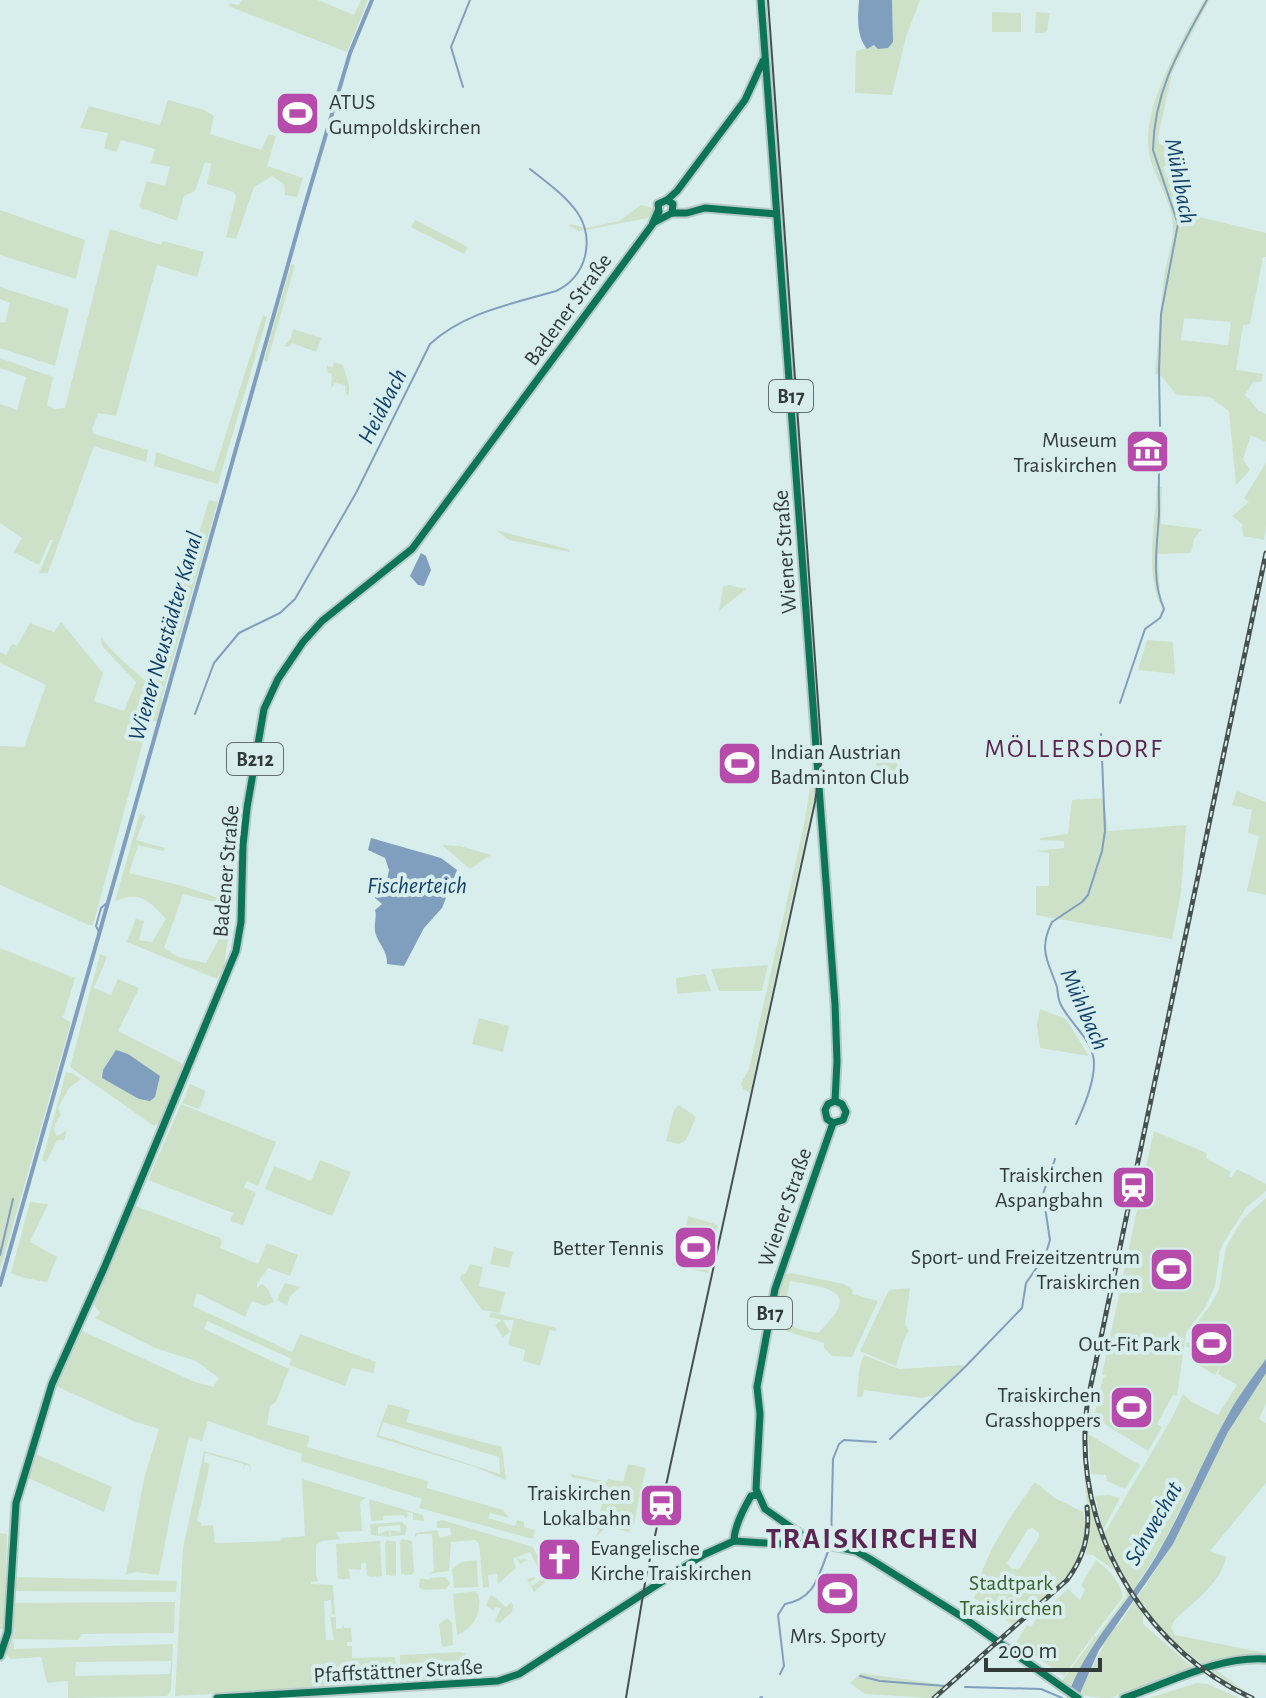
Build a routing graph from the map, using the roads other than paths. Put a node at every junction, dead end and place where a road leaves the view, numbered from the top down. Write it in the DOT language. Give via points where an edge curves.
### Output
graph roads {
  1 [pos="761,0"];
  2 [pos="765,56"];
  3 [pos="767,84"];
  4 [pos="745,100"];
  5 [pos="668,208"];
  6 [pos="776,214"];
  7 [pos="835,1101"];
  8 [pos="833,1123"];
  9 [pos="757,1495"];
  10 [pos="803,1537"];
  11 [pos="734,1541"];
  12 [pos="0,1656"];
  13 [pos="1266,1659"];
  14 [pos="217,1698"];
  15 [pos="1078,1698"];
  16 [pos="1124,1698"];
  1 -- 2 [label="main road, Wiener Straße / B17"];
  2 -- 3 [label="main road, Wiener Straße / B17"];
  2 -- 4 [label="main road"];
  3 -- 4 [label="main road"];
  3 -- 6 [label="main road, Wiener Straße / B17"];
  4 -- 5 [label="main road"];
  5 -- 6 [label="main road"];
  5 -- 12 [label="main road, Badener Straße / B212" via="412,549 322,621 271,693 247,808 236,951 52,1384 16,1503 8,1632"];
  6 -- 7 [label="main road, Wiener Straße / B17" via="835,1004"];
  7 -- 8 [label="main road, B17" via="825,1110"];
  7 -- 8 [label="main road, B17" via="846,1115"];
  8 -- 9 [label="main road, Wiener Straße / B17" via="770,1308 758,1374"];
  9 -- 10 [label="main road" via="765,1509"];
  9 -- 11 [label="main road" via="747,1502"];
  10 -- 11 [label="main road" via="797,1545"];
  10 -- 15 [label="main road" via="870,1559"];
  11 -- 14 [label="main road, Pfaffstättner Straße" via="696,1559 509,1678"];
  13 -- 16 [label="main road" via="1224,1663"];
}
